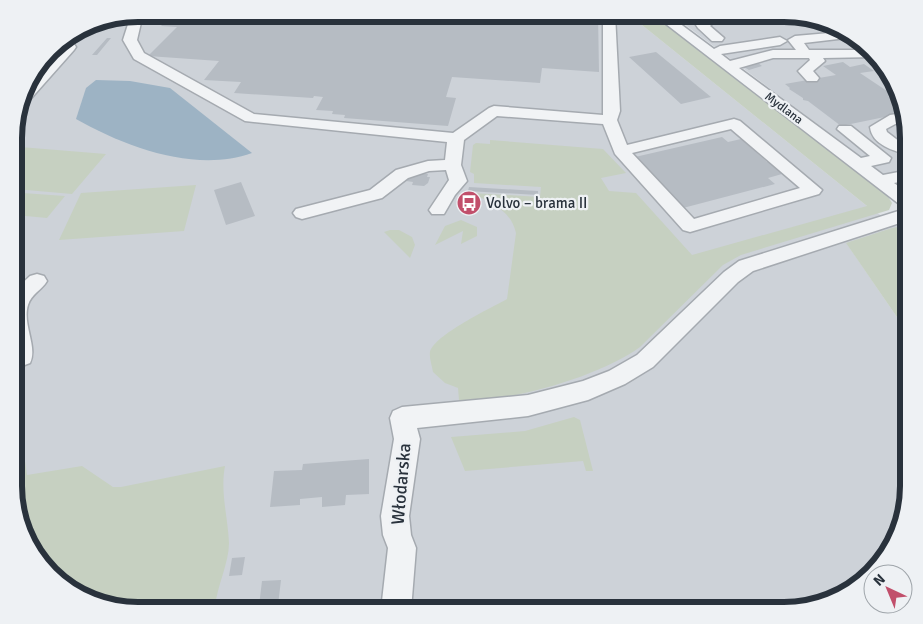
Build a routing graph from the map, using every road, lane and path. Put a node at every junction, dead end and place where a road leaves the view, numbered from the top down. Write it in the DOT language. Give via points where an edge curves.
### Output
graph roads {
  1 [pos="135,22"];
  2 [pos="609,22"];
  3 [pos="670,22"];
  4 [pos="708,22"];
  5 [pos="839,36"];
  6 [pos="795,40"];
  7 [pos="69,47"];
  8 [pos="809,54"];
  9 [pos="865,54"];
  10 [pos="728,66"];
  11 [pos="812,78"];
  12 [pos="35,85"];
  13 [pos="899,118"];
  14 [pos="609,120"];
  15 [pos="845,129"];
  16 [pos="456,138"];
  17 [pos="900,147"];
  18 [pos="621,151"];
  19 [pos="858,164"];
  20 [pos="453,168"];
  21 [pos="900,177"];
  22 [pos="880,181"];
  23 [pos="900,196"];
  24 [pos="438,210"];
  25 [pos="302,213"];
  26 [pos="900,217"];
  27 [pos="37,281"];
  28 [pos="22,293"];
  29 [pos="397,602"];
  1 -- 16 [label="street" via="130,40 139,56 250,118"];
  2 -- 14 [label="street" via="612,111"];
  3 -- 10 [label="street, Mydlana"];
  4 -- 6 [label="street" via="702,25 719,44"];
  5 -- 6 [label="street"];
  6 -- 8 [label="street"];
  7 -- 12 [label="street"];
  8 -- 9 [label="street"];
  8 -- 10 [label="street" via="766,55"];
  8 -- 11 [label="street" via="818,62 805,71"];
  10 -- 19 [label="street, Mydlana"];
  13 -- 17 [label="street" via="878,127 879,134"];
  14 -- 16 [label="street" via="494,111"];
  14 -- 18 [label="street"];
  15 -- 19 [label="street" via="884,158"];
  16 -- 20 [label="street"];
  18 -- 18 [label="street" via="690,226 813,190 734,124"];
  19 -- 22 [label="street, Mydlana"];
  20 -- 24 [label="street" via="442,182 448,192"];
  20 -- 25 [label="street" via="428,166 402,174 376,194"];
  21 -- 22 [label="street"];
  22 -- 23 [label="street, Mydlana"];
  26 -- 29 [label="street, Włodarska" via="746,266 644,361 630,371 581,393 524,407 402,418 407,439 395,516 402,548"];
  27 -- 28 [label="street"];
}
